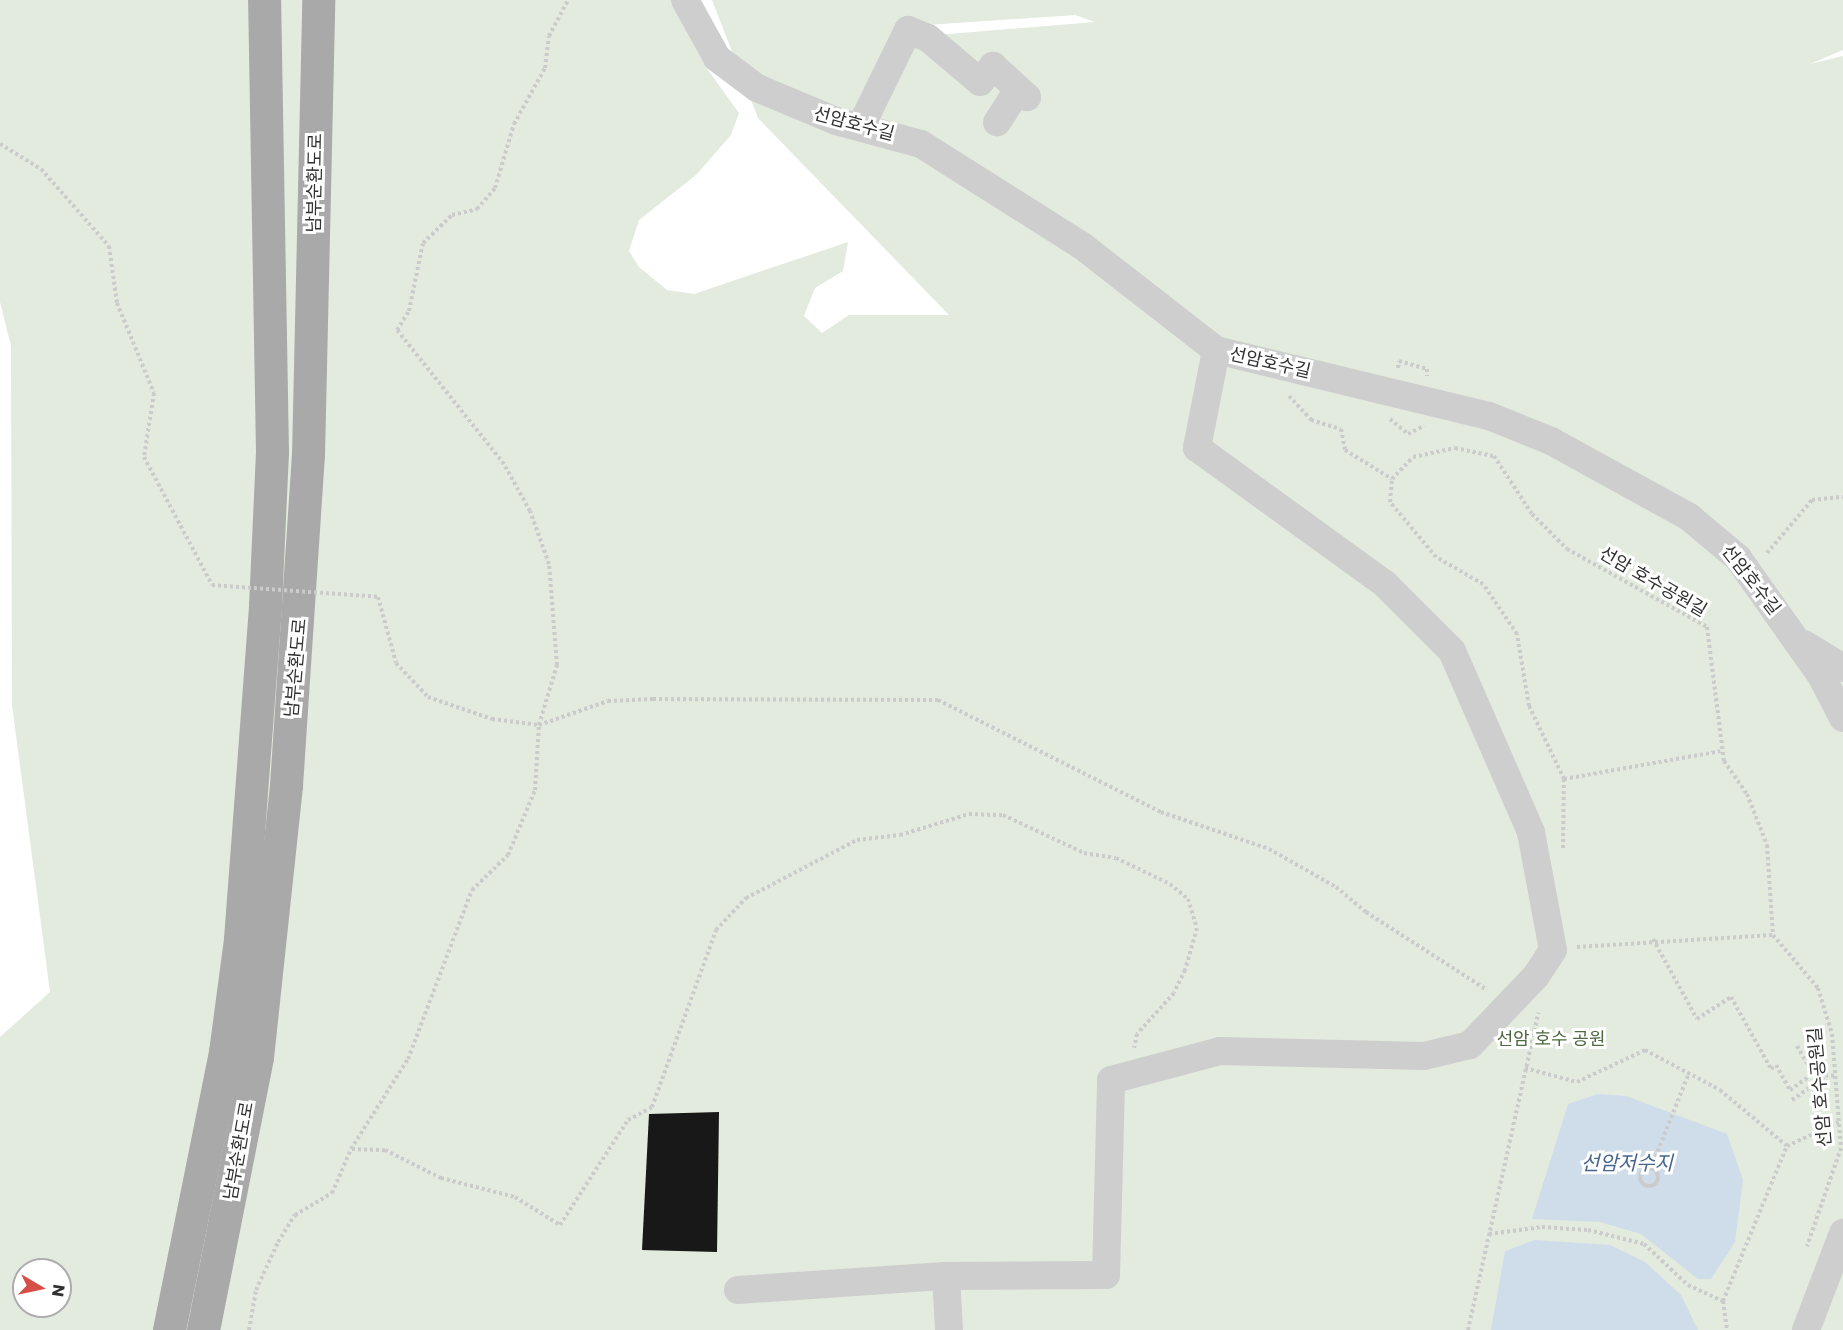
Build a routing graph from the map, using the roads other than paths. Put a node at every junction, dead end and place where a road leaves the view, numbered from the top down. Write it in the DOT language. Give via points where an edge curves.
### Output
graph roads {
  1 [pos="264,0"];
  2 [pos="318,0"];
  3 [pos="685,0"];
  4 [pos="997,122"];
  5 [pos="861,126"];
  6 [pos="1216,350"];
  7 [pos="1795,638"];
  8 [pos="1843,668"];
  9 [pos="1843,718"];
  10 [pos="1842,1237"];
  11 [pos="946,1276"];
  12 [pos="738,1290"];
  13 [pos="169,1330"];
  14 [pos="203,1330"];
  15 [pos="949,1330"];
  16 [pos="1806,1330"];
  1 -- 13 [label="main road, 남부순환도로" via="272,429 265,617 241,928 225,1052"];
  2 -- 14 [label="main road, 남부순환도로" via="308,467 286,785 257,1057"];
  3 -- 5 [label="street, 선암호수길" via="717,58 757,88 791,106"];
  4 -- 5 [label="street" via="1016,93 1027,98 993,66 980,82 928,38 908,30"];
  5 -- 6 [label="street, 선암호수길" via="921,144 1071,238"];
  6 -- 7 [label="street, 선암호수길" via="1489,416 1551,441 1711,531 1753,579"];
  6 -- 11 [label="street" via="1197,448 1385,584 1452,651 1532,832 1553,950 1470,1045 1424,1056 1220,1051 1111,1080 1107,1275"];
  7 -- 8 [label="street"];
  7 -- 9 [label="street, 선암호수길"];
  10 -- 16 [label="street"];
  11 -- 12 [label="street"];
  11 -- 15 [label="street"];
}
